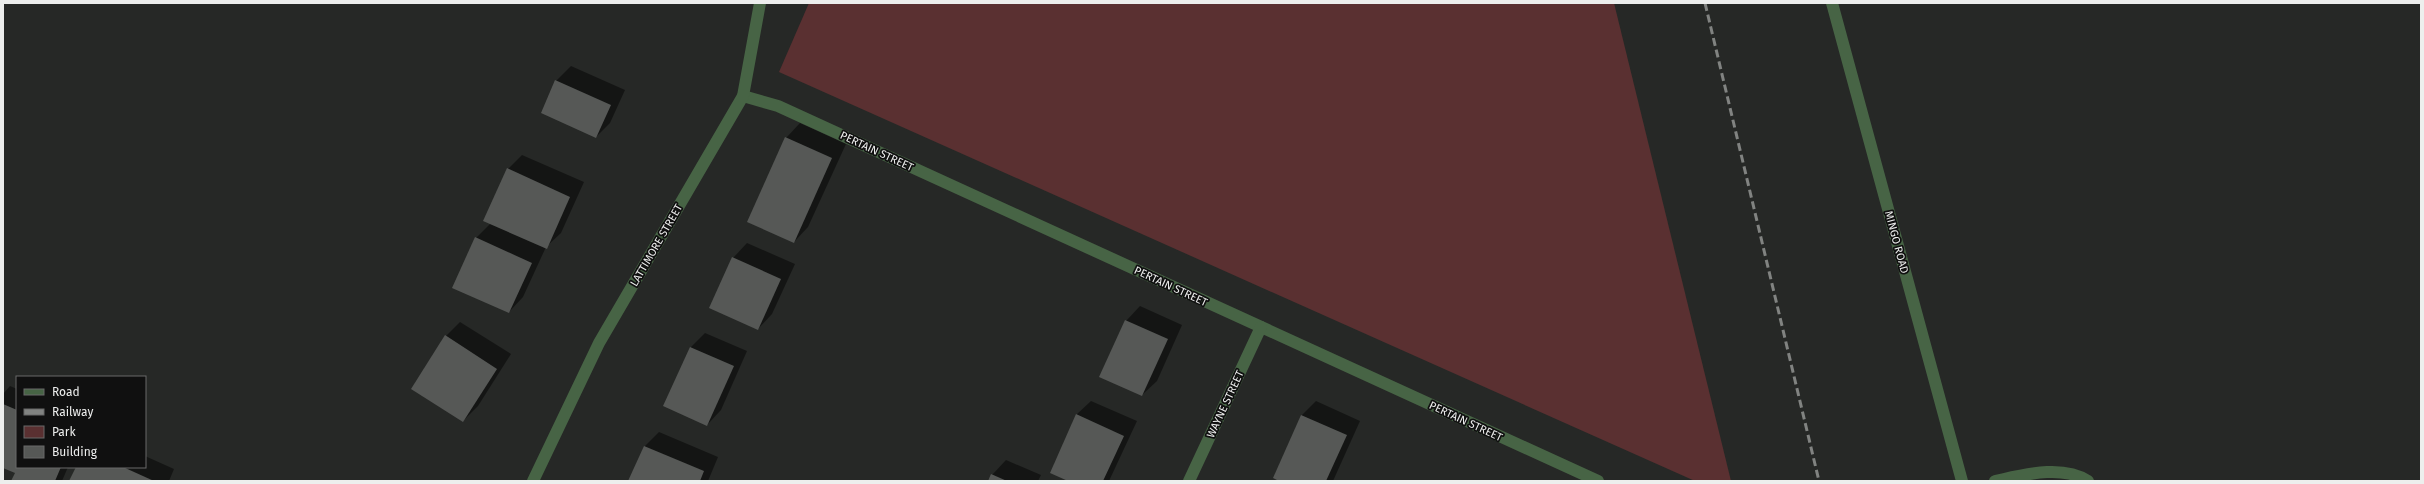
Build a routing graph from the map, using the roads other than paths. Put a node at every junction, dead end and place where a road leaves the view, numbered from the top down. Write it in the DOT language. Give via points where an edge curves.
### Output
graph roads {
  1 [pos="760,3"];
  2 [pos="1832,3"];
  3 [pos="743,96"];
  4 [pos="1261,327"];
  5 [pos="533,481"];
  6 [pos="1189,481"];
  7 [pos="1598,481"];
  8 [pos="1962,481"];
  9 [pos="1995,481"];
  10 [pos="2088,481"];
  1 -- 3 [label="street, LATTIMORE STREET"];
  2 -- 8 [label="street, MINGO ROAD"];
  3 -- 4 [label="street, PERTAIN STREET" via="778,106"];
  3 -- 5 [label="street, LATTIMORE STREET" via="599,343"];
  4 -- 6 [label="street, WAYNE STREET"];
  4 -- 7 [label="street, PERTAIN STREET"];
  9 -- 10 [label="street" via="2045,471 2083,477"];
}
